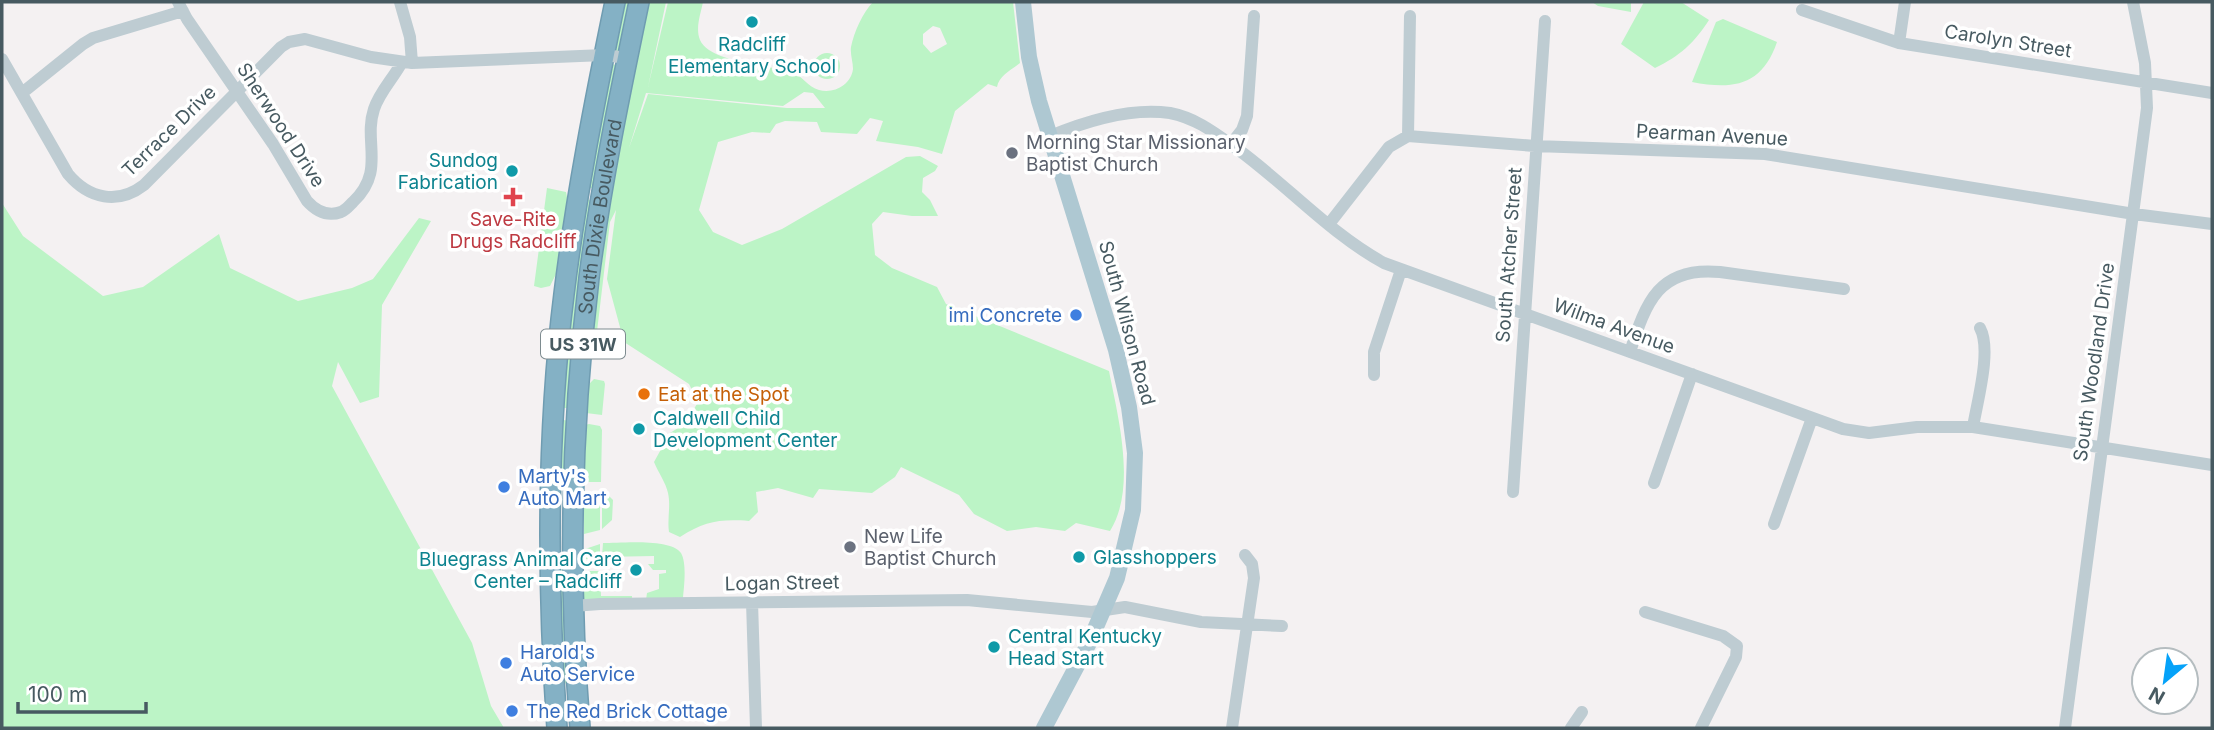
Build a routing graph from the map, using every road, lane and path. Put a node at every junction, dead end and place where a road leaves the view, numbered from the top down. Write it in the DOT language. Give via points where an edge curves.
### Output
graph roads {
  1 [pos="400,2"];
  2 [pos="615,2"];
  3 [pos="639,2"];
  4 [pos="1023,2"];
  5 [pos="1905,2"];
  6 [pos="2133,2"];
  7 [pos="180,7"];
  8 [pos="1802,10"];
  9 [pos="1255,16"];
  10 [pos="1410,16"];
  11 [pos="1545,21"];
  12 [pos="1899,43"];
  13 [pos="604,55"];
  14 [pos="627,58"];
  15 [pos="2,59"];
  16 [pos="407,63"];
  17 [pos="2147,83"];
  18 [pos="22,93"];
  19 [pos="237,93"];
  20 [pos="2212,93"];
  21 [pos="1050,136"];
  22 [pos="1408,136"];
  23 [pos="1231,144"];
  24 [pos="1535,146"];
  25 [pos="2134,215"];
  26 [pos="1329,224"];
  27 [pos="2212,225"];
  28 [pos="1401,270"];
  29 [pos="1844,289"];
  30 [pos="1524,314"];
  31 [pos="1980,328"];
  32 [pos="1630,352"];
  33 [pos="1692,374"];
  34 [pos="1374,375"];
  35 [pos="1812,418"];
  36 [pos="1973,427"];
  37 [pos="2102,446"];
  38 [pos="2212,465"];
  39 [pos="1654,483"];
  40 [pos="1513,492"];
  41 [pos="1774,524"];
  42 [pos="1245,555"];
  43 [pos="752,602"];
  44 [pos="573,606"];
  45 [pos="1105,610"];
  46 [pos="1645,612"];
  47 [pos="1247,625"];
  48 [pos="1282,626"];
  49 [pos="1582,712"];
  50 [pos="557,728"];
  51 [pos="580,728"];
  52 [pos="755,728"];
  53 [pos="1044,728"];
  54 [pos="1232,728"];
  55 [pos="1571,728"];
  56 [pos="1701,728"];
  57 [pos="2065,728"];
  1 -- 16 [label="street" via="411,37"];
  2 -- 13 [label="highway, South Dixie Boulevard / US 31W"];
  3 -- 14 [label="highway, South Dixie Boulevard / US 31W"];
  4 -- 21 [label="main road, South Wilson Road" via="1034,79"];
  5 -- 12 [label="street"];
  6 -- 17 [label="street, South Woodland Drive"];
  7 -- 18 [label="street" via="93,38"];
  7 -- 19 [label="street, Sherwood Drive"];
  8 -- 12 [label="street, Carolyn Street"];
  9 -- 23 [label="street" via="1247,116"];
  10 -- 22 [label="street"];
  11 -- 24 [label="street, South Atcher Street"];
  12 -- 17 [label="street, Carolyn Street"];
  13 -- 14 [label="street, Terrace Drive"];
  13 -- 16 [label="street, Terrace Drive"];
  13 -- 50 [label="highway, South Dixie Boulevard / US 31W" via="577,202 553,409 549,566"];
  14 -- 44 [label="highway, South Dixie Boulevard / US 31W" via="601,193 581,355"];
  15 -- 18 [label="street, Terrace Drive"];
  16 -- 19 [label="street, Terrace Drive" via="298,39 281,47"];
  16 -- 19 [label="street, Sherwood Drive" via="374,109 367,184 346,209 332,214 318,211 307,201"];
  17 -- 20 [label="street, Carolyn Street"];
  17 -- 25 [label="street, South Woodland Drive"];
  18 -- 19 [label="street, Terrace Drive" via="68,174 82,188 110,198 144,186"];
  21 -- 23 [label="street, Wilma Avenue" via="1117,116 1166,113 1201,124"];
  21 -- 45 [label="main road, South Wilson Road" via="1113,339 1133,430 1132,510 1124,555"];
  22 -- 24 [label="street, Pearman Avenue"];
  22 -- 26 [label="street" via="1389,147"];
  23 -- 26 [label="street, Wilma Avenue"];
  24 -- 25 [label="street, Pearman Avenue" via="1765,154"];
  24 -- 30 [label="street, South Atcher Street"];
  25 -- 27 [label="street, Pearman Avenue"];
  25 -- 37 [label="street, South Woodland Drive"];
  26 -- 28 [label="street, Wilma Avenue" via="1372,257"];
  28 -- 30 [label="street, Wilma Avenue"];
  28 -- 34 [label="street" via="1374,352"];
  29 -- 32 [label="street" via="1712,271 1688,272 1653,295"];
  30 -- 32 [label="street, Wilma Avenue"];
  30 -- 40 [label="street, South Atcher Street"];
  31 -- 36 [label="street" via="1985,351"];
  32 -- 33 [label="street, Wilma Avenue"];
  33 -- 35 [label="street, Wilma Avenue"];
  33 -- 39 [label="street"];
  35 -- 36 [label="street, Wilma Avenue" via="1869,433"];
  35 -- 41 [label="street"];
  36 -- 37 [label="street, Wilma Avenue"];
  37 -- 38 [label="street, Wilma Avenue"];
  37 -- 57 [label="street, South Woodland Drive"];
  42 -- 47 [label="street" via="1254,570"];
  43 -- 44 [label="street, Logan Street"];
  43 -- 45 [label="street, Logan Street" via="967,600"];
  43 -- 52 [label="street"];
  44 -- 51 [label="highway, South Dixie Boulevard / US 31W"];
  45 -- 47 [label="street, Logan Street" via="1125,607 1201,622"];
  45 -- 53 [label="main road, South Wilson Road"];
  46 -- 56 [label="street" via="1723,636 1737,646 1736,657"];
  47 -- 48 [label="street, Logan Street"];
  47 -- 54 [label="street"];
  49 -- 55 [label="street"];
}
